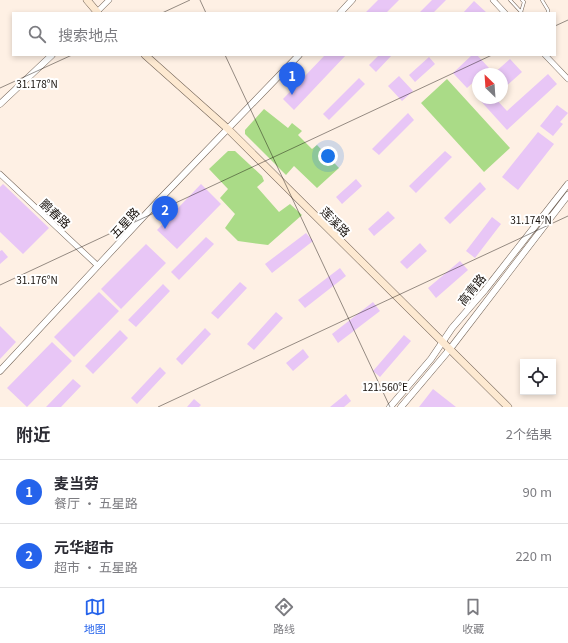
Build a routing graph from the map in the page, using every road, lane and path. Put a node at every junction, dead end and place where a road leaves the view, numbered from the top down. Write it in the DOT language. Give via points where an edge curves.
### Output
graph roads {
  1 [pos="87,0"];
  2 [pos="109,0"];
  3 [pos="352,0"];
  4 [pos="493,0"];
  5 [pos="510,0"];
  6 [pos="522,0"];
  7 [pos="542,0"];
  8 [pos="96,12"];
  9 [pos="98,12"];
  10 [pos="341,12"];
  11 [pos="504,12"];
  12 [pos="522,12"];
  13 [pos="548,12"];
  14 [pos="51,56"];
  15 [pos="145,56"];
  16 [pos="298,56"];
  17 [pos="546,56"];
  18 [pos="568,79"];
  19 [pos="0,104"];
  20 [pos="228,129"];
  21 [pos="0,174"];
  22 [pos="568,184"];
  23 [pos="568,195"];
  24 [pos="98,266"];
  25 [pos="443,342"];
  26 [pos="450,349"];
  27 [pos="0,371"];
  28 [pos="390,407"];
  29 [pos="401,407"];
  30 [pos="508,407"];
  1 -- 8 [label="main road"];
  2 -- 9 [label="street"];
  3 -- 10 [label="street"];
  4 -- 11 [label="street"];
  5 -- 12 [label="lane"];
  6 -- 12 [label="lane"];
  7 -- 13 [label="lane"];
  14 -- 19 [label="street"];
  15 -- 20 [label="main road, 莲溪路"];
  16 -- 20 [label="street, 五星路"];
  17 -- 18 [label="street"];
  20 -- 24 [label="street, 五星路"];
  20 -- 25 [label="main road, 莲溪路"];
  21 -- 24 [label="street, 鹏春路"];
  22 -- 25 [label="street, 高青路"];
  23 -- 26 [label="street, 高青路"];
  24 -- 27 [label="street, 五星路"];
  25 -- 26 [label="main road, 莲溪路"];
  25 -- 28 [label="street, 高青路"];
  26 -- 29 [label="street, 高青路"];
  26 -- 30 [label="main road, 莲溪路"];
}
